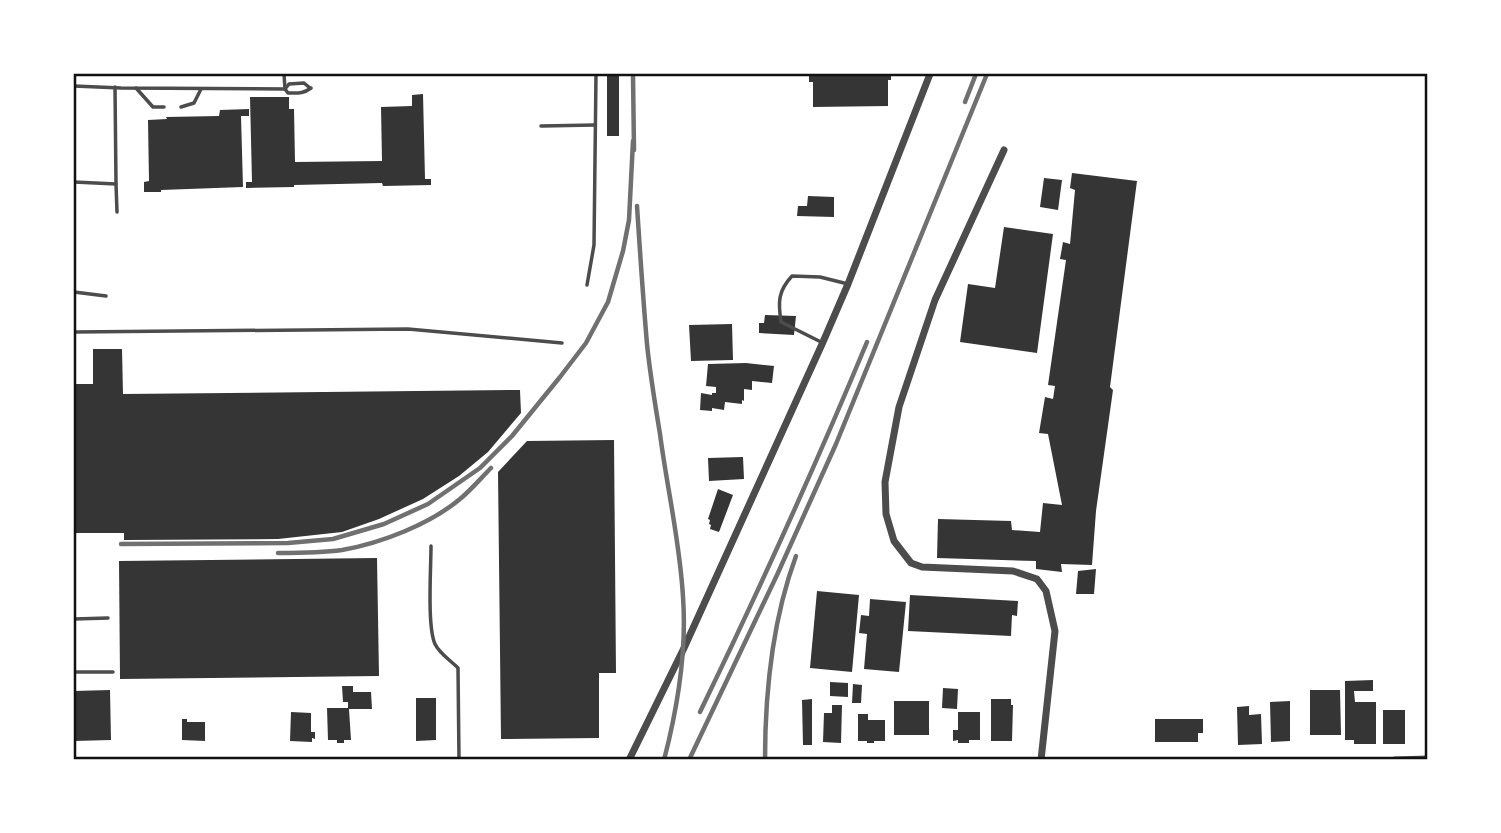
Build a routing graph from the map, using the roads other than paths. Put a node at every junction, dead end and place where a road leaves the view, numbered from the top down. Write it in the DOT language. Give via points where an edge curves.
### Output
graph roads {
  1 [pos="284,74"];
  2 [pos="596,74"];
  3 [pos="930,74"];
  4 [pos="74,86"];
  5 [pos="115,87"];
  6 [pos="136,88"];
  7 [pos="201,88"];
  8 [pos="285,89"];
  9 [pos="164,107"];
  10 [pos="181,107"];
  11 [pos="595,125"];
  12 [pos="541,127"];
  13 [pos="1004,150"];
  14 [pos="74,182"];
  15 [pos="116,184"];
  16 [pos="117,212"];
  17 [pos="848,284"];
  18 [pos="587,285"];
  19 [pos="74,292"];
  20 [pos="107,296"];
  21 [pos="74,332"];
  22 [pos="823,342"];
  23 [pos="562,343"];
  24 [pos="431,546"];
  25 [pos="108,618"];
  26 [pos="74,619"];
  27 [pos="74,672"];
  28 [pos="113,672"];
  29 [pos="1417,759"];
  30 [pos="1427,759"];
  31 [pos="459,760"];
  32 [pos="629,760"];
  33 [pos="1041,760"];
  34 [pos="1395,760"];
  1 -- 8 [label="lane"];
  2 -- 11 [label="lane"];
  3 -- 17 [label="street"];
  4 -- 5 [label="lane"];
  5 -- 6 [label="lane"];
  5 -- 15 [label="lane"];
  6 -- 7 [label="lane"];
  6 -- 9 [label="lane" via="153,107"];
  7 -- 8 [label="lane"];
  7 -- 10 [label="lane" via="194,103"];
  8 -- 8 [label="lane" via="304,93 311,88 293,83"];
  11 -- 12 [label="lane"];
  11 -- 18 [label="lane" via="594,245"];
  13 -- 33 [label="street" via="934,300 899,407 885,482 886,514 894,541 911,563 1013,570 1037,579 1045,591 1055,631"];
  14 -- 15 [label="lane"];
  15 -- 16 [label="lane"];
  17 -- 22 [label="street"];
  17 -- 22 [label="lane" via="792,276 781,288 781,322"];
  19 -- 20 [label="lane"];
  21 -- 23 [label="lane" via="408,330"];
  22 -- 32 [label="street"];
  24 -- 31 [label="lane" via="435,643 458,668"];
  25 -- 26 [label="lane"];
  27 -- 28 [label="lane"];
  29 -- 30 [label="street"];
  29 -- 34 [label="street"];
}
